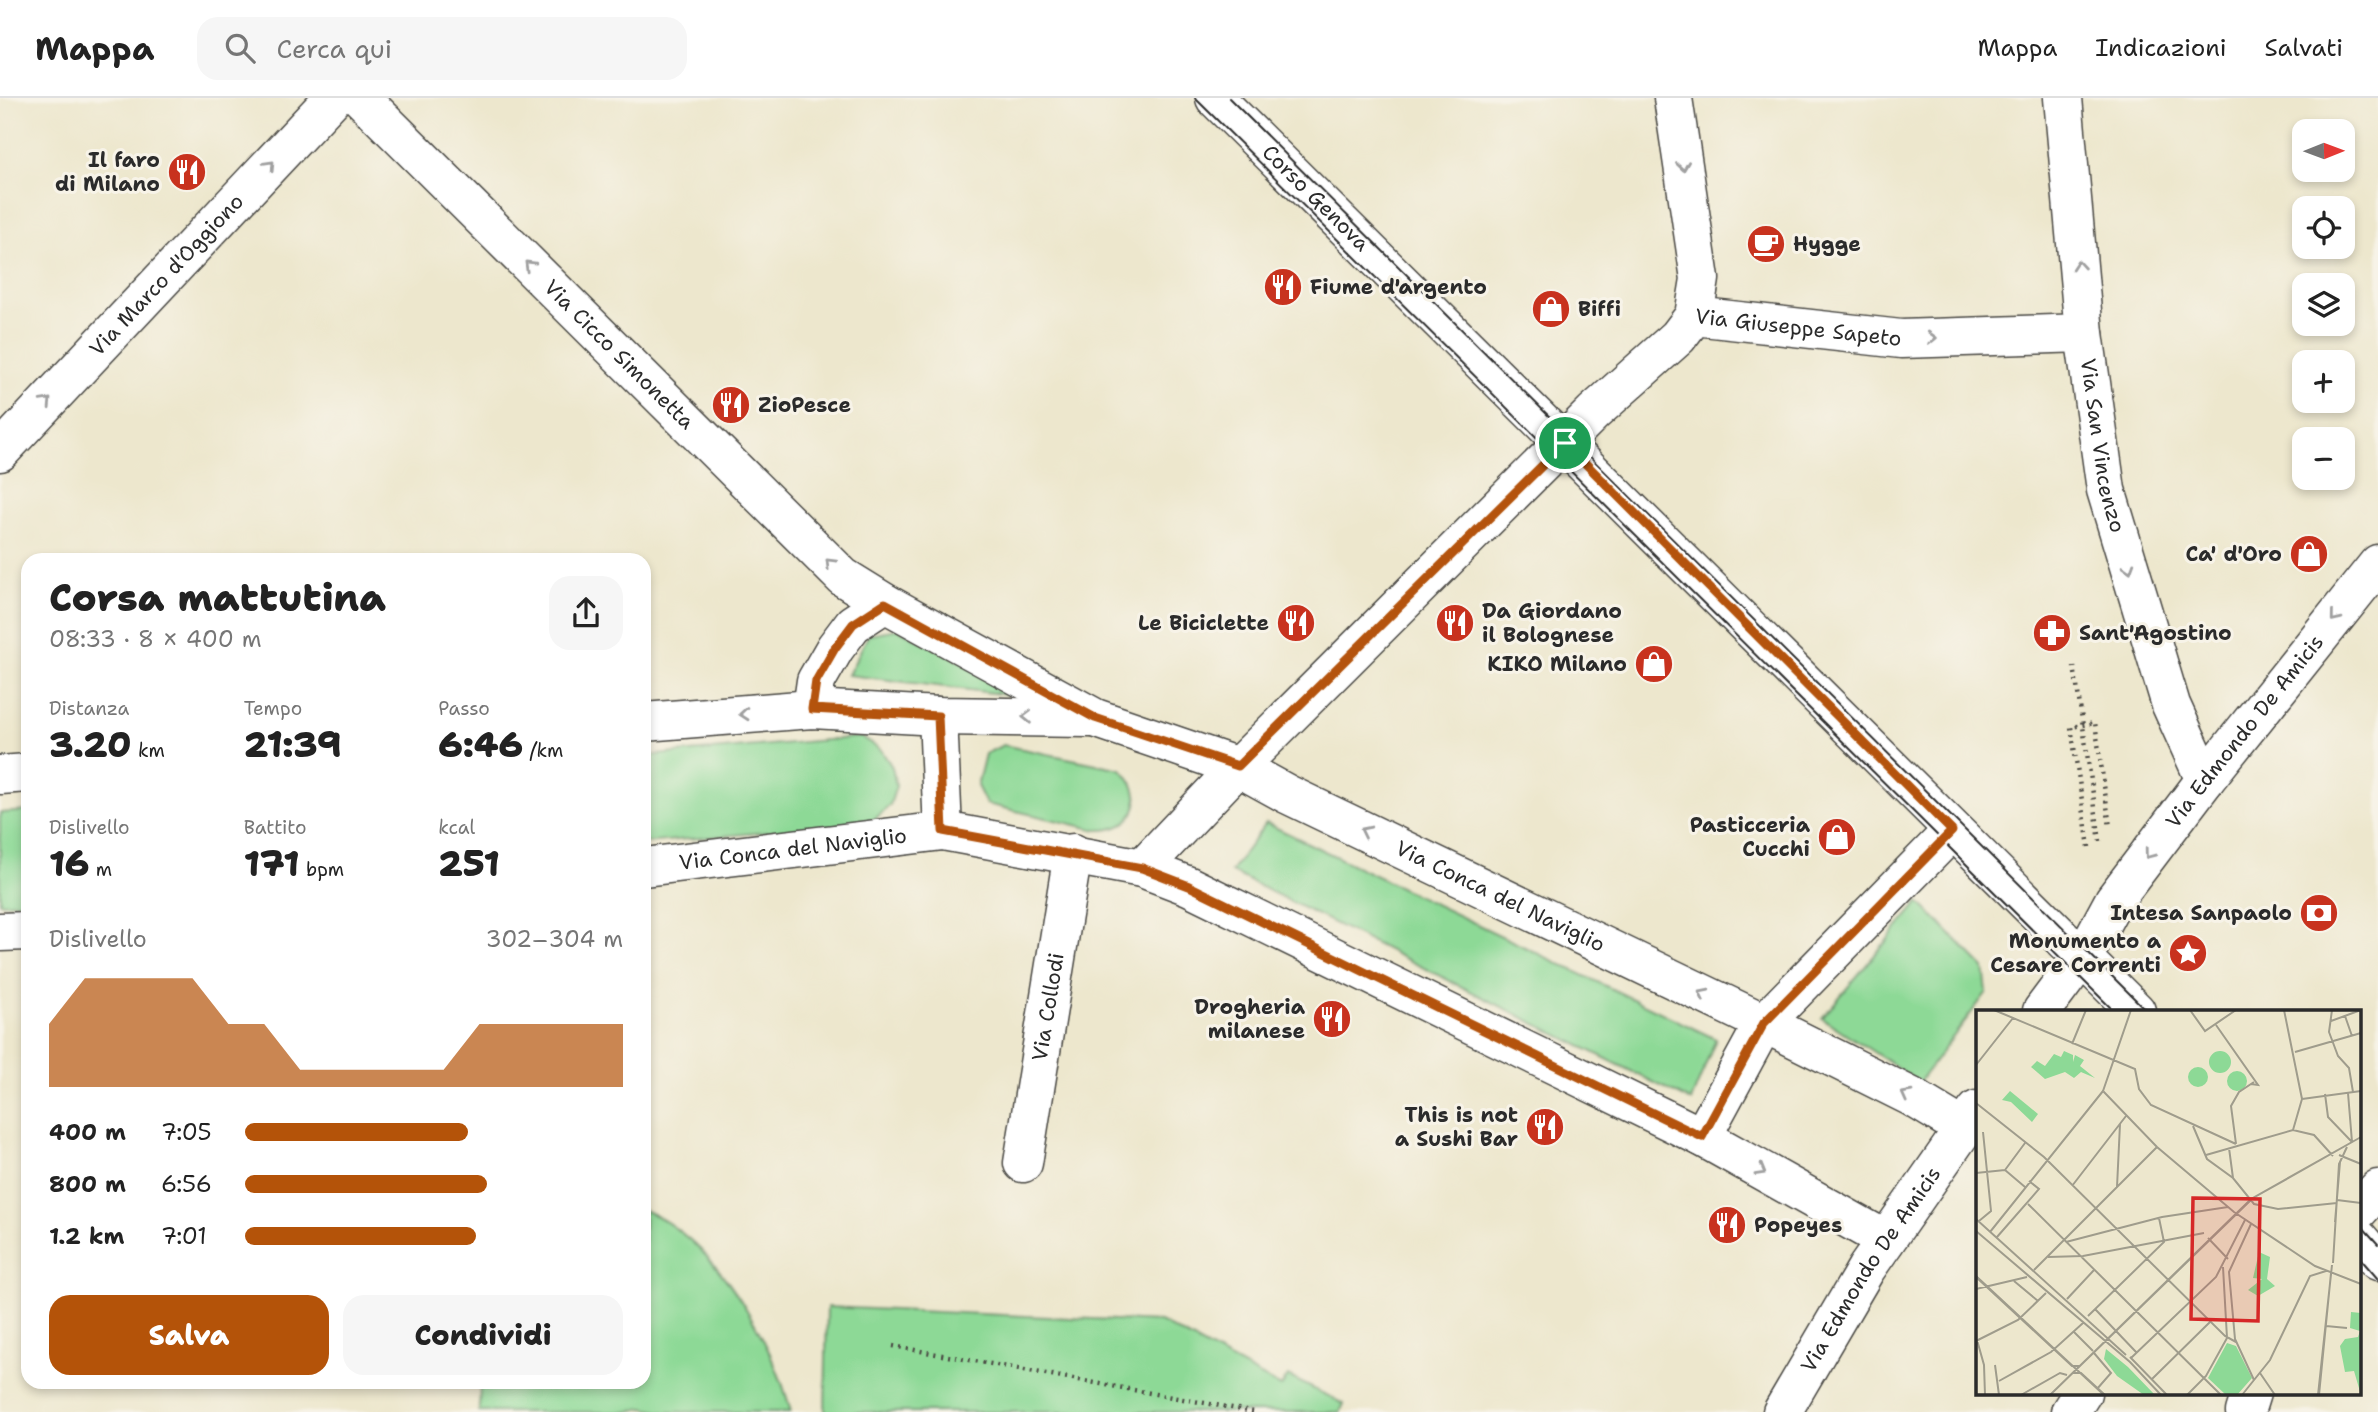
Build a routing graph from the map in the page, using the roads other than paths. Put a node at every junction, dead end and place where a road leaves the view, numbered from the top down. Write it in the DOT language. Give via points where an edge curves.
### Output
graph roads {
  1 [pos="334,98"];
  2 [pos="361,98"];
  3 [pos="1215,98"];
  4 [pos="1674,98"];
  5 [pos="2063,98"];
  6 [pos="1694,317"];
  7 [pos="2084,333"];
  8 [pos="1565,443"];
  9 [pos="0,452"];
  10 [pos="2378,564"];
  11 [pos="885,603"];
  12 [pos="812,709"];
  13 [pos="938,716"];
  14 [pos="1095,718"];
  15 [pos="651,721"];
  16 [pos="1238,766"];
  17 [pos="21,774"];
  18 [pos="0,775"];
  19 [pos="2205,780"];
  20 [pos="943,831"];
  21 [pos="1952,831"];
  22 [pos="1073,853"];
  23 [pos="651,866"];
  24 [pos="1142,868"];
  25 [pos="21,931"];
  26 [pos="0,932"];
  27 [pos="2083,956"];
  28 [pos="2043,1010"];
  29 [pos="2135,1010"];
  30 [pos="1764,1023"];
  31 [pos="1971,1119"];
  32 [pos="1702,1137"];
  33 [pos="1023,1163"];
  34 [pos="2378,1189"];
  35 [pos="2360,1209"];
  36 [pos="1886,1240"];
  37 [pos="2360,1240"];
  38 [pos="2378,1261"];
  39 [pos="2081,1394"];
  40 [pos="2250,1394"];
  41 [pos="1782,1412"];
  42 [pos="2070,1412"];
  43 [pos="2245,1412"];
  9 -- 1 [label="street, Via Marco d'Oggiono, one-way"];
  11 -- 2 [label="street, Via Cicco Simonetta, one-way" via="843,577"];
  3 -- 8 [label="street, Corso Genova"];
  4 -- 6 [label="street, one-way" via="1700,279"];
  7 -- 5 [label="street, Via San Vincenzo, one-way"];
  6 -- 7 [label="street, Via Giuseppe Sapeto, one-way" via="1901,339"];
  6 -- 8 [label="street, Via Giuseppe Sapeto"];
  7 -- 19 [label="street, Via San Vincenzo, one-way" via="2106,490 2171,705"];
  8 -- 16 [label="street, Via Giuseppe Sapeto"];
  8 -- 21 [label="street, Corso Genova"];
  10 -- 19 [label="street, Via Edmondo De Amicis, one-way"];
  11 -- 12 [label="street" via="853,624 835,648 816,681"];
  11 -- 14 [label="street, Via Conca del Naviglio"];
  12 -- 13 [label="street, Via Conca del Naviglio"];
  12 -- 15 [label="street, Via Conca del Naviglio, one-way"];
  14 -- 13 [label="street, Via Conca del Naviglio, one-way"];
  13 -- 20 [label="street"];
  14 -- 16 [label="street, Via Conca del Naviglio"];
  16 -- 24 [label="street"];
  30 -- 16 [label="street, Via Conca del Naviglio, one-way" via="1287,794"];
  17 -- 18 [label="street"];
  19 -- 27 [label="street, Via Edmondo De Amicis, one-way" via="2115,900"];
  20 -- 22 [label="street, Via Conca del Naviglio"];
  20 -- 23 [label="street, Via Conca del Naviglio"];
  21 -- 27 [label="street, Corso Genova"];
  21 -- 30 [label="street"];
  22 -- 24 [label="street, Via Conca del Naviglio"];
  22 -- 33 [label="street, Via Collodi"];
  24 -- 32 [label="street, Via Conca del Naviglio" via="1189,886"];
  25 -- 26 [label="street"];
  27 -- 28 [label="street, Via Edmondo De Amicis"];
  27 -- 29 [label="street, Corso Genova"];
  31 -- 30 [label="street, Via Conca del Naviglio, one-way" via="1912,1097"];
  30 -- 32 [label="street"];
  31 -- 36 [label="street, Via Edmondo De Amicis"];
  32 -- 36 [label="street, Via Conca del Naviglio, one-way"];
  34 -- 35 [label="street"];
  36 -- 41 [label="street, Via Edmondo De Amicis"];
  37 -- 38 [label="street"];
  39 -- 42 [label="street"];
  40 -- 43 [label="street"];
}
